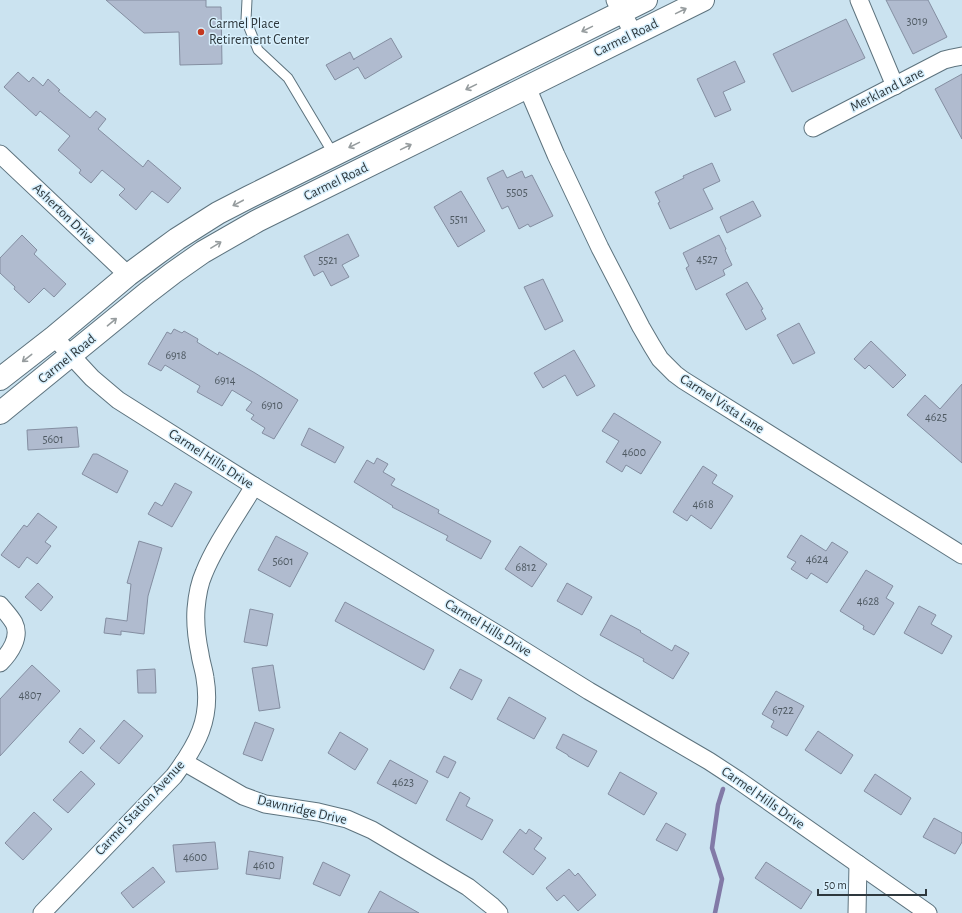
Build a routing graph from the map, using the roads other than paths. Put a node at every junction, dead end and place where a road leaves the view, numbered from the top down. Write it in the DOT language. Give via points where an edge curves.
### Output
graph roads {
  1 [pos="247,0"];
  2 [pos="646,0"];
  3 [pos="703,0"];
  4 [pos="859,0"];
  5 [pos="618,6"];
  6 [pos="634,34"];
  7 [pos="962,56"];
  8 [pos="895,86"];
  9 [pos="527,87"];
  10 [pos="813,128"];
  11 [pos="0,154"];
  12 [pos="334,155"];
  13 [pos="128,275"];
  14 [pos="54,337"];
  15 [pos="71,356"];
  16 [pos="0,379"];
  17 [pos="0,413"];
  18 [pos="254,486"];
  19 [pos="962,555"];
  20 [pos="0,605"];
  21 [pos="0,663"];
  22 [pos="184,762"];
  23 [pos="858,864"];
  24 [pos="42,913"];
  25 [pos="499,913"];
  26 [pos="857,913"];
  27 [pos="928,913"];
  1 -- 12 [label="lane" via="246,20 258,50 288,78"];
  2 -- 5 [label="main road, Carmel Road"];
  6 -- 3 [label="main road, Carmel Road, one-way"];
  4 -- 8 [label="street"];
  5 -- 6 [label="street"];
  5 -- 12 [label="main road, Carmel Road, one-way"];
  6 -- 9 [label="main road, Carmel Road"];
  7 -- 8 [label="street, Merkland Lane" via="944,60"];
  8 -- 10 [label="street, Merkland Lane"];
  15 -- 9 [label="main road, Carmel Road, one-way" via="141,298 203,252 264,218"];
  9 -- 19 [label="street, Carmel Vista Lane" via="600,248 660,358 683,380"];
  11 -- 13 [label="street, Asherton Drive"];
  12 -- 13 [label="main road, Carmel Road, one-way" via="218,213"];
  13 -- 14 [label="main road, Carmel Road"];
  14 -- 15 [label="street, Carmel Hills Drive"];
  14 -- 16 [label="main road, Carmel Road, one-way"];
  15 -- 17 [label="main road, Carmel Road"];
  15 -- 18 [label="street, Carmel Hills Drive" via="118,400"];
  18 -- 22 [label="street, Carmel Station Avenue" via="214,552 200,586 196,629 207,699 203,725 195,745"];
  18 -- 23 [label="street, Carmel Hills Drive" via="589,691 709,761"];
  20 -- 21 [label="street" via="14,624 16,635 14,644"];
  22 -- 24 [label="street, Carmel Station Avenue" via="174,776"];
  22 -- 25 [label="street, Dawnridge Drive" via="243,796 265,804 340,817 372,830 468,887"];
  23 -- 26 [label="street"];
  23 -- 27 [label="street, Carmel Hills Drive"];
}
